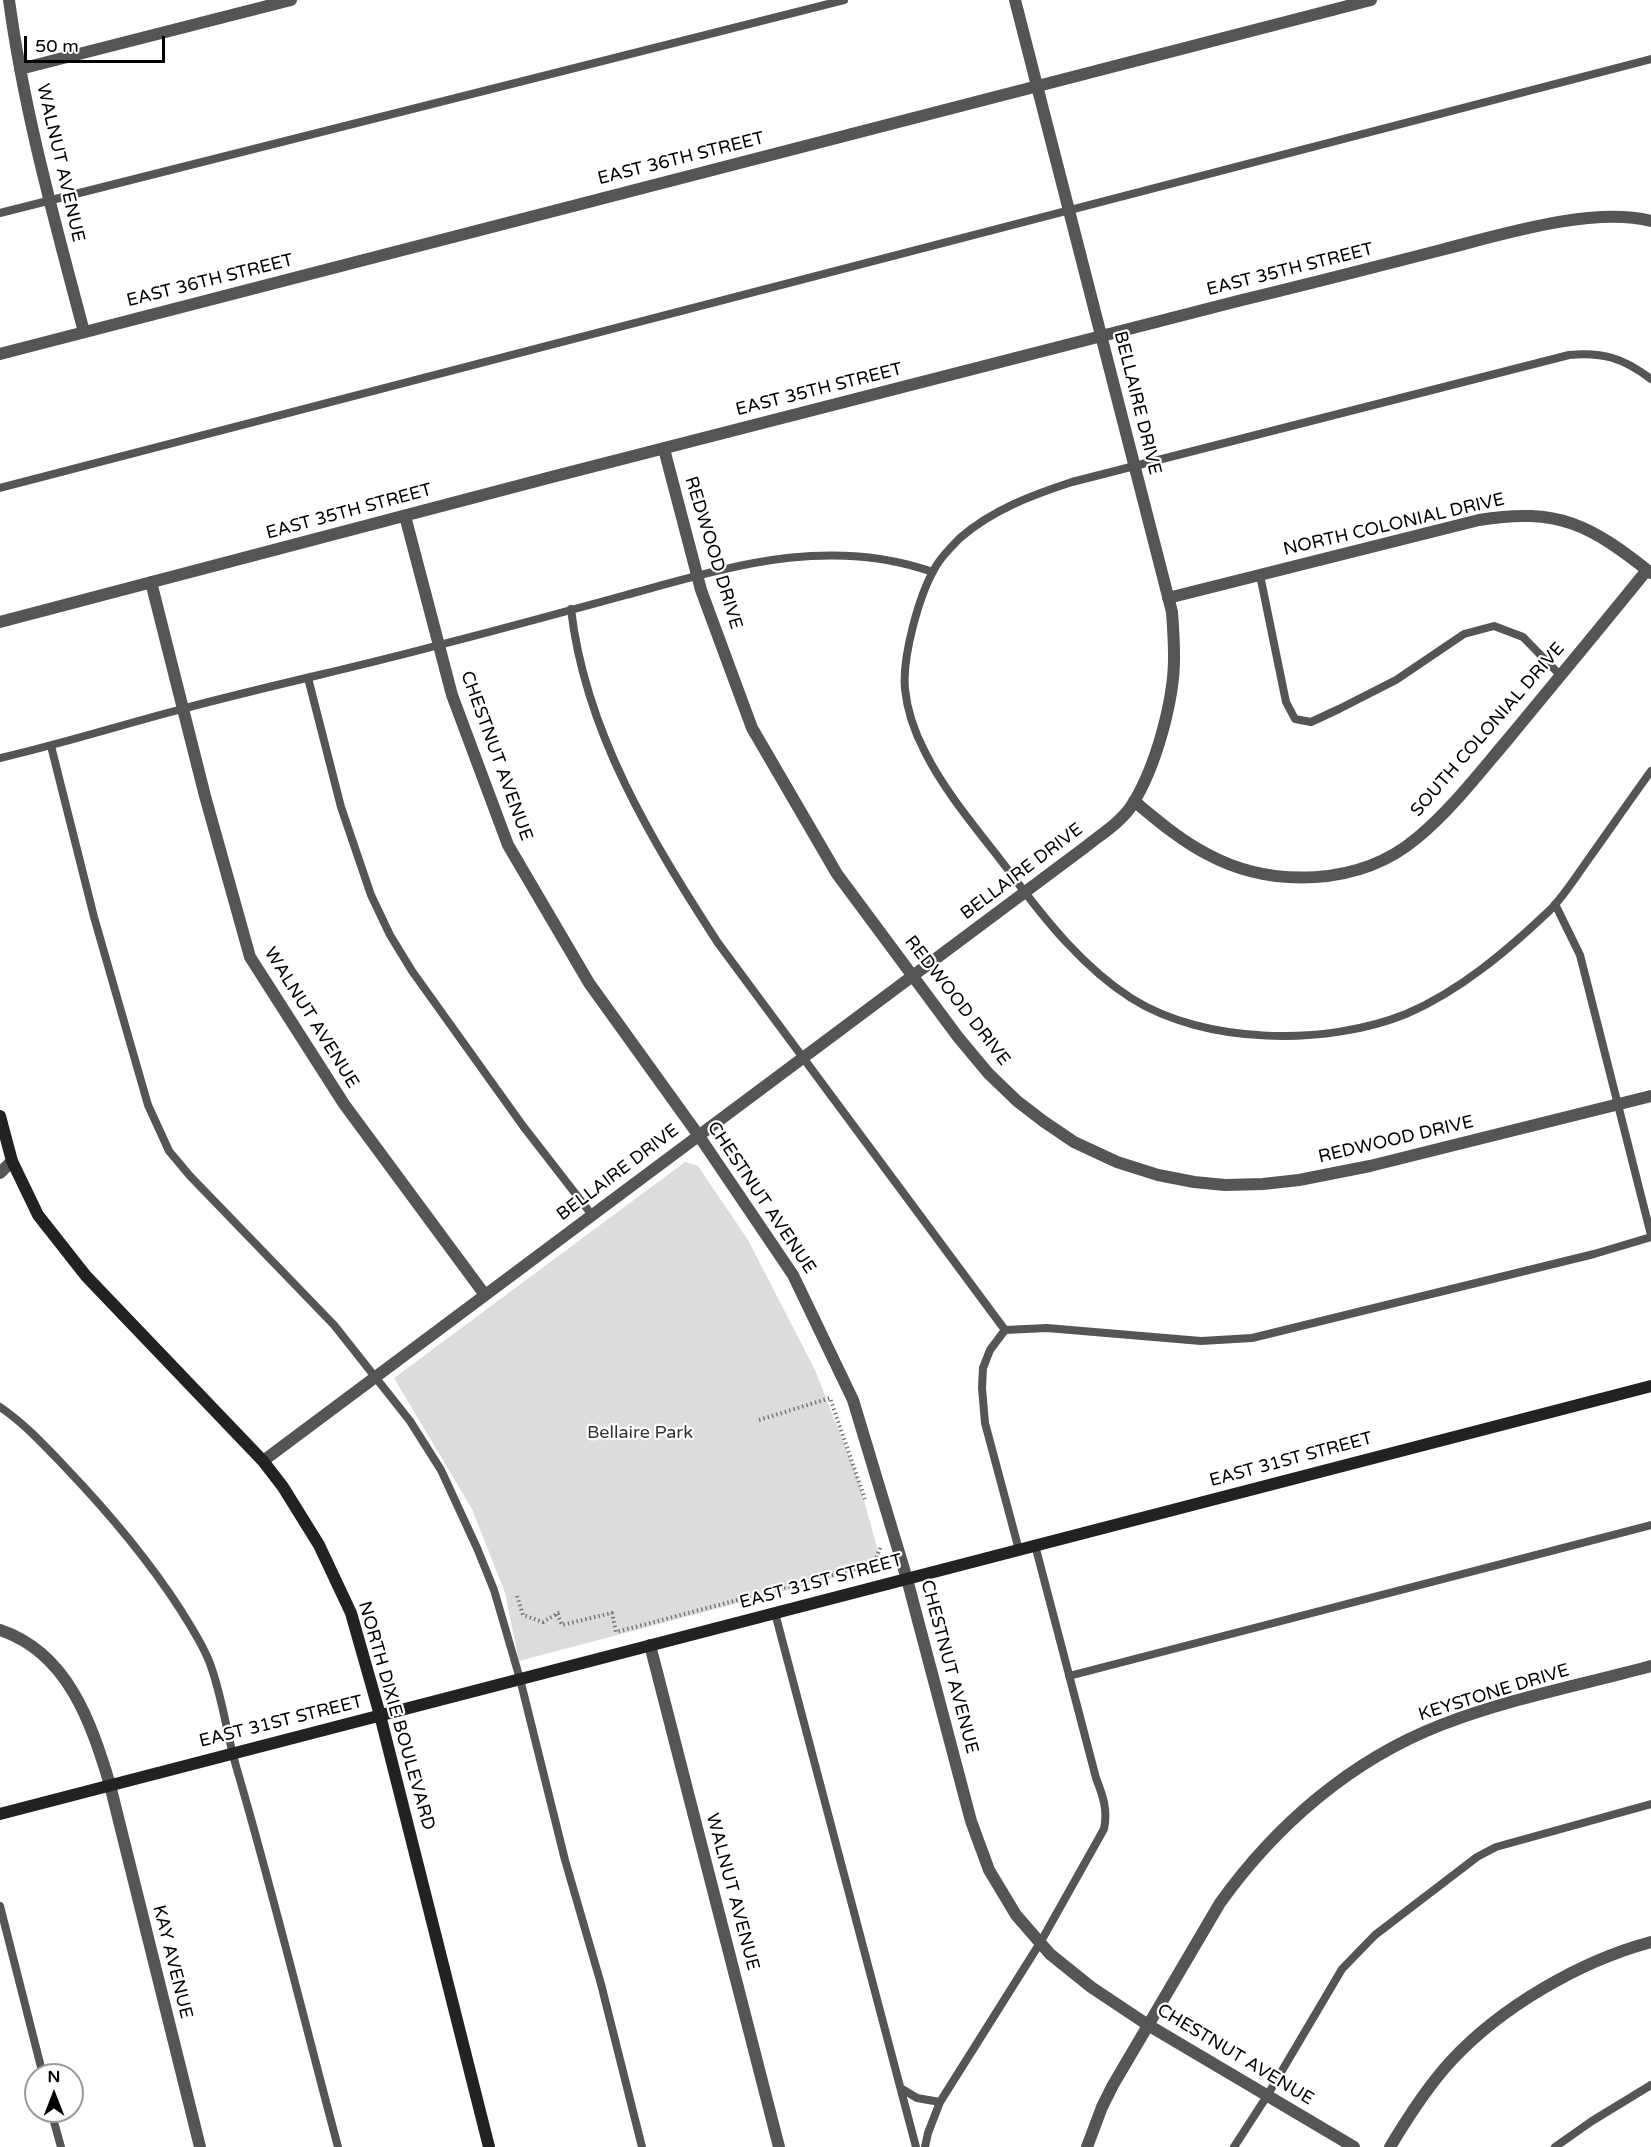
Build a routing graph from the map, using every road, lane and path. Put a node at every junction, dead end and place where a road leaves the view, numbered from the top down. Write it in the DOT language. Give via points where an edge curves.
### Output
graph roads {
  1 [pos="9,0"];
  2 [pos="291,0"];
  3 [pos="844,0"];
  4 [pos="1015,0"];
  5 [pos="1371,0"];
  6 [pos="1651,59"];
  7 [pos="20,69"];
  8 [pos="1037,86"];
  9 [pos="49,199"];
  10 [pos="1069,210"];
  11 [pos="0,213"];
  12 [pos="1651,221"];
  13 [pos="84,332"];
  14 [pos="1101,336"];
  15 [pos="0,354"];
  16 [pos="1651,379"];
  17 [pos="664,449"];
  18 [pos="1134,466"];
  19 [pos="0,488"];
  20 [pos="405,516"];
  21 [pos="933,572"];
  22 [pos="1649,572"];
  23 [pos="1260,575"];
  24 [pos="697,576"];
  25 [pos="151,582"];
  26 [pos="1168,598"];
  27 [pos="571,609"];
  28 [pos="0,622"];
  29 [pos="439,645"];
  30 [pos="1561,676"];
  31 [pos="308,678"];
  32 [pos="183,709"];
  33 [pos="51,746"];
  34 [pos="0,759"];
  35 [pos="1651,771"];
  36 [pos="1134,801"];
  37 [pos="1025,892"];
  38 [pos="1555,904"];
  39 [pos="913,976"];
  40 [pos="803,1057"];
  41 [pos="1651,1096"];
  42 [pos="1617,1105"];
  43 [pos="0,1116"];
  44 [pos="699,1136"];
  45 [pos="12,1161"];
  46 [pos="0,1173"];
  47 [pos="592,1215"];
  48 [pos="1651,1236"];
  49 [pos="485,1295"];
  50 [pos="1005,1330"];
  51 [pos="375,1377"];
  52 [pos="1651,1386"];
  53 [pos="0,1407"];
  54 [pos="759,1420"];
  55 [pos="263,1461"];
  56 [pos="867,1504"];
  57 [pos="1651,1525"];
  58 [pos="878,1536"];
  59 [pos="1035,1545"];
  60 [pos="1019,1550"];
  61 [pos="907,1579"];
  62 [pos="517,1596"];
  63 [pos="562,1611"];
  64 [pos="775,1613"];
  65 [pos="557,1614"];
  66 [pos="0,1629"];
  67 [pos="650,1645"];
  68 [pos="1651,1666"];
  69 [pos="1069,1676"];
  70 [pos="520,1679"];
  71 [pos="380,1715"];
  72 [pos="232,1753"];
  73 [pos="110,1785"];
  74 [pos="1651,1804"];
  75 [pos="0,1814"];
  76 [pos="0,1906"];
  77 [pos="1040,1942"];
  78 [pos="1651,1942"];
  79 [pos="1148,2025"];
  80 [pos="40,2063"];
  81 [pos="1651,2085"];
  82 [pos="901,2089"];
  83 [pos="1267,2096"];
  84 [pos="940,2102"];
  85 [pos="54,2123"];
  86 [pos="61,2147"];
  87 [pos="200,2147"];
  88 [pos="338,2147"];
  89 [pos="489,2147"];
  90 [pos="642,2147"];
  91 [pos="779,2147"];
  92 [pos="916,2147"];
  93 [pos="925,2147"];
  94 [pos="1087,2147"];
  95 [pos="1234,2147"];
  96 [pos="1354,2147"];
  97 [pos="1389,2147"];
  98 [pos="1556,2147"];
  1 -- 7 [label="street, WALNUT AVENUE"];
  2 -- 7 [label="street"];
  3 -- 9 [label="lane"];
  4 -- 8 [label="street, BELLAIRE DRIVE"];
  5 -- 8 [label="street, EAST 36TH STREET"];
  6 -- 10 [label="lane"];
  7 -- 9 [label="street, WALNUT AVENUE"];
  8 -- 10 [label="street, BELLAIRE DRIVE"];
  8 -- 13 [label="street, EAST 36TH STREET"];
  9 -- 11 [label="lane"];
  9 -- 13 [label="street, WALNUT AVENUE"];
  10 -- 14 [label="street, BELLAIRE DRIVE"];
  10 -- 19 [label="lane"];
  12 -- 14 [label="street, EAST 35TH STREET" via="1608,216 1505,234"];
  13 -- 15 [label="street, EAST 36TH STREET"];
  14 -- 17 [label="street, EAST 35TH STREET"];
  14 -- 18 [label="street, BELLAIRE DRIVE"];
  16 -- 18 [label="lane" via="1611,356 1569,355"];
  17 -- 20 [label="street, EAST 35TH STREET"];
  17 -- 24 [label="street, REDWOOD DRIVE"];
  18 -- 21 [label="lane" via="1036,494 995,513 960,538"];
  18 -- 26 [label="street, BELLAIRE DRIVE"];
  20 -- 25 [label="street, EAST 35TH STREET"];
  20 -- 29 [label="street, CHESTNUT AVENUE"];
  21 -- 24 [label="lane" via="873,558 799,555"];
  21 -- 37 [label="lane" via="910,636 905,687 911,715 924,751 944,783"];
  22 -- 23 [label="street, NORTH COLONIAL DRIVE" via="1604,538 1580,526 1560,519 1509,515"];
  22 -- 30 [label="street, SOUTH COLONIAL DRIVE"];
  23 -- 26 [label="street, NORTH COLONIAL DRIVE"];
  23 -- 30 [label="lane" via="1286,702 1295,719 1311,722 1339,709 1396,680 1464,634 1494,626 1523,637"];
  24 -- 27 [label="lane"];
  24 -- 39 [label="street, REDWOOD DRIVE" via="753,728 837,874"];
  25 -- 28 [label="street, EAST 35TH STREET"];
  25 -- 32 [label="street, WALNUT AVENUE"];
  26 -- 36 [label="street, BELLAIRE DRIVE" via="1174,656 1170,703"];
  27 -- 29 [label="lane"];
  27 -- 40 [label="lane" via="574,640 596,717 645,823 718,943"];
  29 -- 31 [label="lane"];
  29 -- 44 [label="street, CHESTNUT AVENUE" via="452,695 508,845 589,983"];
  30 -- 36 [label="street, SOUTH COLONIAL DRIVE" via="1485,766 1416,839 1395,854 1347,873 1298,877 1231,865 1176,835"];
  31 -- 32 [label="lane"];
  31 -- 47 [label="lane" via="341,807 371,895 390,935 523,1125"];
  32 -- 33 [label="lane"];
  32 -- 49 [label="street, WALNUT AVENUE" via="250,957 344,1104"];
  33 -- 34 [label="lane"];
  33 -- 51 [label="lane" via="132,1053 148,1105 169,1151 334,1325"];
  35 -- 38 [label="lane"];
  36 -- 37 [label="street, BELLAIRE DRIVE" via="1116,822"];
  37 -- 38 [label="lane" via="1077,952 1131,998 1181,1020 1254,1034 1311,1035 1405,1014 1481,970"];
  37 -- 39 [label="street, BELLAIRE DRIVE"];
  38 -- 42 [label="lane" via="1580,955"];
  39 -- 40 [label="street, BELLAIRE DRIVE"];
  39 -- 42 [label="street, REDWOOD DRIVE" via="988,1073 1042,1121 1074,1142 1117,1162 1194,1182 1299,1180"];
  40 -- 44 [label="street, BELLAIRE DRIVE"];
  40 -- 50 [label="lane"];
  41 -- 42 [label="street, REDWOOD DRIVE"];
  42 -- 48 [label="lane"];
  43 -- 45 [label="street, NORTH DIXIE BOULEVARD"];
  44 -- 47 [label="street, BELLAIRE DRIVE"];
  44 -- 61 [label="street, CHESTNUT AVENUE" via="793,1275 853,1400"];
  45 -- 46 [label="street"];
  45 -- 55 [label="street, NORTH DIXIE BOULEVARD" via="38,1215 87,1276"];
  47 -- 49 [label="street, BELLAIRE DRIVE"];
  48 -- 50 [label="lane" via="1594,1254 1252,1338 1201,1341 1047,1328"];
  49 -- 51 [label="street, BELLAIRE DRIVE"];
  50 -- 60 [label="lane" via="990,1350 983,1368 982,1388 985,1423"];
  51 -- 55 [label="street, BELLAIRE DRIVE"];
  51 -- 70 [label="lane" via="410,1421 441,1470 494,1590"];
  52 -- 59 [label="street, EAST 31ST STREET"];
  53 -- 72 [label="lane" via="19,1420 108,1511 163,1581 208,1660"];
  54 -- 56 [label="path" via="830,1398"];
  55 -- 71 [label="street, NORTH DIXIE BOULEVARD" via="319,1545 351,1613"];
  57 -- 69 [label="lane"];
  58 -- 65 [label="path" via="881,1546 870,1565 616,1632 612,1613 562,1625"];
  59 -- 60 [label="street, EAST 31ST STREET"];
  59 -- 69 [label="lane"];
  60 -- 61 [label="street, EAST 31ST STREET"];
  61 -- 64 [label="street, EAST 31ST STREET"];
  61 -- 77 [label="street, CHESTNUT AVENUE" via="971,1821 989,1870 1016,1915"];
  62 -- 65 [label="path" via="523,1616 543,1622"];
  63 -- 65 [label="path"];
  64 -- 67 [label="street, EAST 31ST STREET"];
  64 -- 82 [label="lane"];
  66 -- 73 [label="street, KAY AVENUE" via="34,1646 68,1682 96,1739"];
  67 -- 70 [label="street, EAST 31ST STREET"];
  67 -- 91 [label="street, WALNUT AVENUE"];
  68 -- 79 [label="street, KEYSTONE DRIVE" via="1441,1725 1370,1761 1318,1797 1274,1837 1237,1880"];
  69 -- 77 [label="lane" via="1107,1815 1104,1829"];
  70 -- 71 [label="street, EAST 31ST STREET"];
  70 -- 90 [label="lane"];
  71 -- 72 [label="street, EAST 31ST STREET"];
  71 -- 89 [label="street, NORTH DIXIE BOULEVARD"];
  72 -- 73 [label="street, EAST 31ST STREET"];
  72 -- 88 [label="lane"];
  73 -- 75 [label="street, EAST 31ST STREET"];
  73 -- 87 [label="street, KAY AVENUE"];
  74 -- 83 [label="lane" via="1496,1846 1477,1857 1375,1935 1342,1969"];
  76 -- 80 [label="lane"];
  77 -- 79 [label="street, CHESTNUT AVENUE" via="1091,1987"];
  77 -- 84 [label="lane"];
  78 -- 97 [label="street" via="1575,1972 1494,2023 1433,2082"];
  79 -- 83 [label="street, CHESTNUT AVENUE"];
  79 -- 94 [label="street, KEYSTONE DRIVE" via="1102,2107"];
  81 -- 98 [label="lane"];
  82 -- 84 [label="lane" via="917,2098"];
  82 -- 92 [label="lane"];
  83 -- 95 [label="lane"];
  83 -- 96 [label="street, CHESTNUT AVENUE"];
  84 -- 93 [label="lane"];
  85 -- 86 [label="lane"];
}
